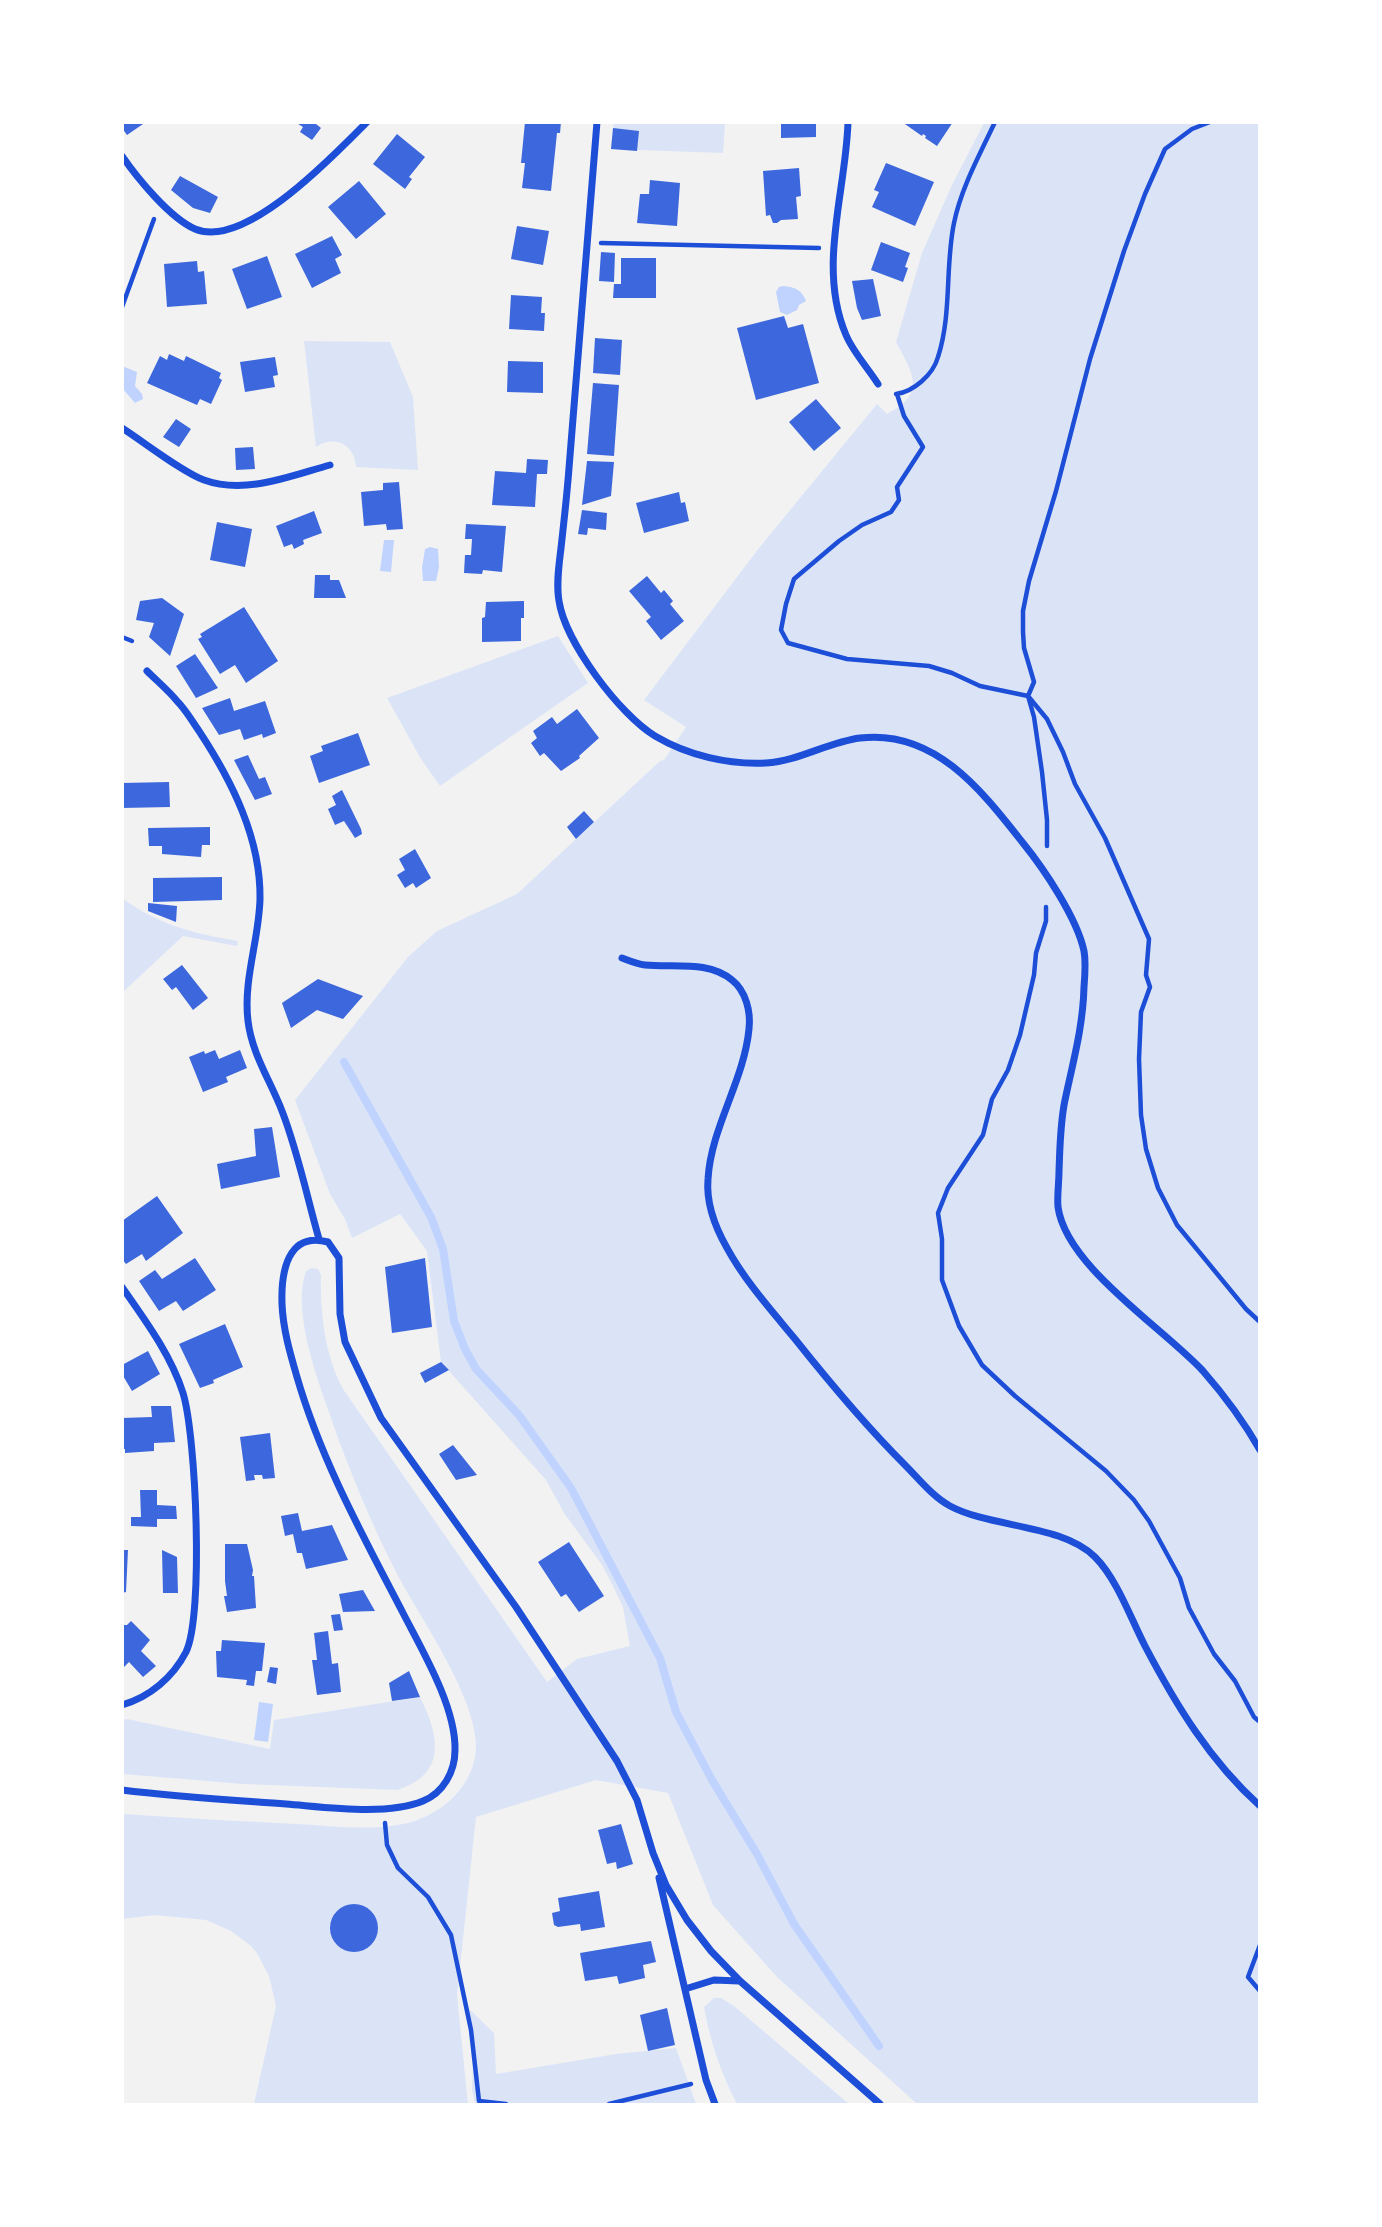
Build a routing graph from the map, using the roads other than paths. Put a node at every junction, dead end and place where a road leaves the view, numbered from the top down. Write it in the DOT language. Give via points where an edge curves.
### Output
graph roads {
  1 [pos="367,122"];
  2 [pos="597,122"];
  3 [pos="848,122"];
  4 [pos="122,156"];
  5 [pos="878,384"];
  6 [pos="122,428"];
  7 [pos="330,465"];
  8 [pos="147,671"];
  9 [pos="622,958"];
  10 [pos="319,1239"];
  11 [pos="122,1287"];
  12 [pos="1259,1450"];
  13 [pos="122,1705"];
  14 [pos="122,1790"];
  15 [pos="1259,1806"];
  16 [pos="653,1853"];
  17 [pos="740,1981"];
  18 [pos="685,1989"];
  19 [pos="715,2105"];
  20 [pos="880,2105"];
  1 -- 4 [label="street" via="267,212 219,232 195,229 160,202"];
  2 -- 12 [label="street" via="558,598 581,655 650,734 681,750 770,763 859,738 879,738 940,755 967,776 1046,874 1084,951 1083,1016 1060,1138 1058,1204 1065,1228 1095,1271 1204,1373"];
  3 -- 5 [label="street" via="834,240 835,288 847,337"];
  6 -- 7 [label="street" via="202,480 228,486 256,485"];
  8 -- 10 [label="street" via="179,702 205,741 237,801 253,844 260,902 248,1021 262,1070 282,1111"];
  9 -- 15 [label="street" via="642,965 711,970 733,980 745,998 749,1032 714,1143 708,1193 727,1249 761,1298 868,1428 948,1505 1067,1539 1099,1560 1195,1733"];
  10 -- 14 [label="street" via="299,1244 286,1265 281,1290 289,1350 305,1406 343,1497 434,1672 455,1750 452,1767 434,1795 421,1802 384,1808 346,1809"];
  10 -- 16 [label="street" via="328,1242 339,1258 345,1342 381,1418 516,1607 617,1761 637,1800"];
  11 -- 13 [label="street" via="175,1373 187,1410 195,1609 191,1639 173,1671 147,1695"];
  16 -- 17 [label="street" via="687,1920"];
  16 -- 18 [label="street"];
  17 -- 18 [label="street" via="714,1980"];
  17 -- 20 [label="street"];
  18 -- 19 [label="street"];
}
